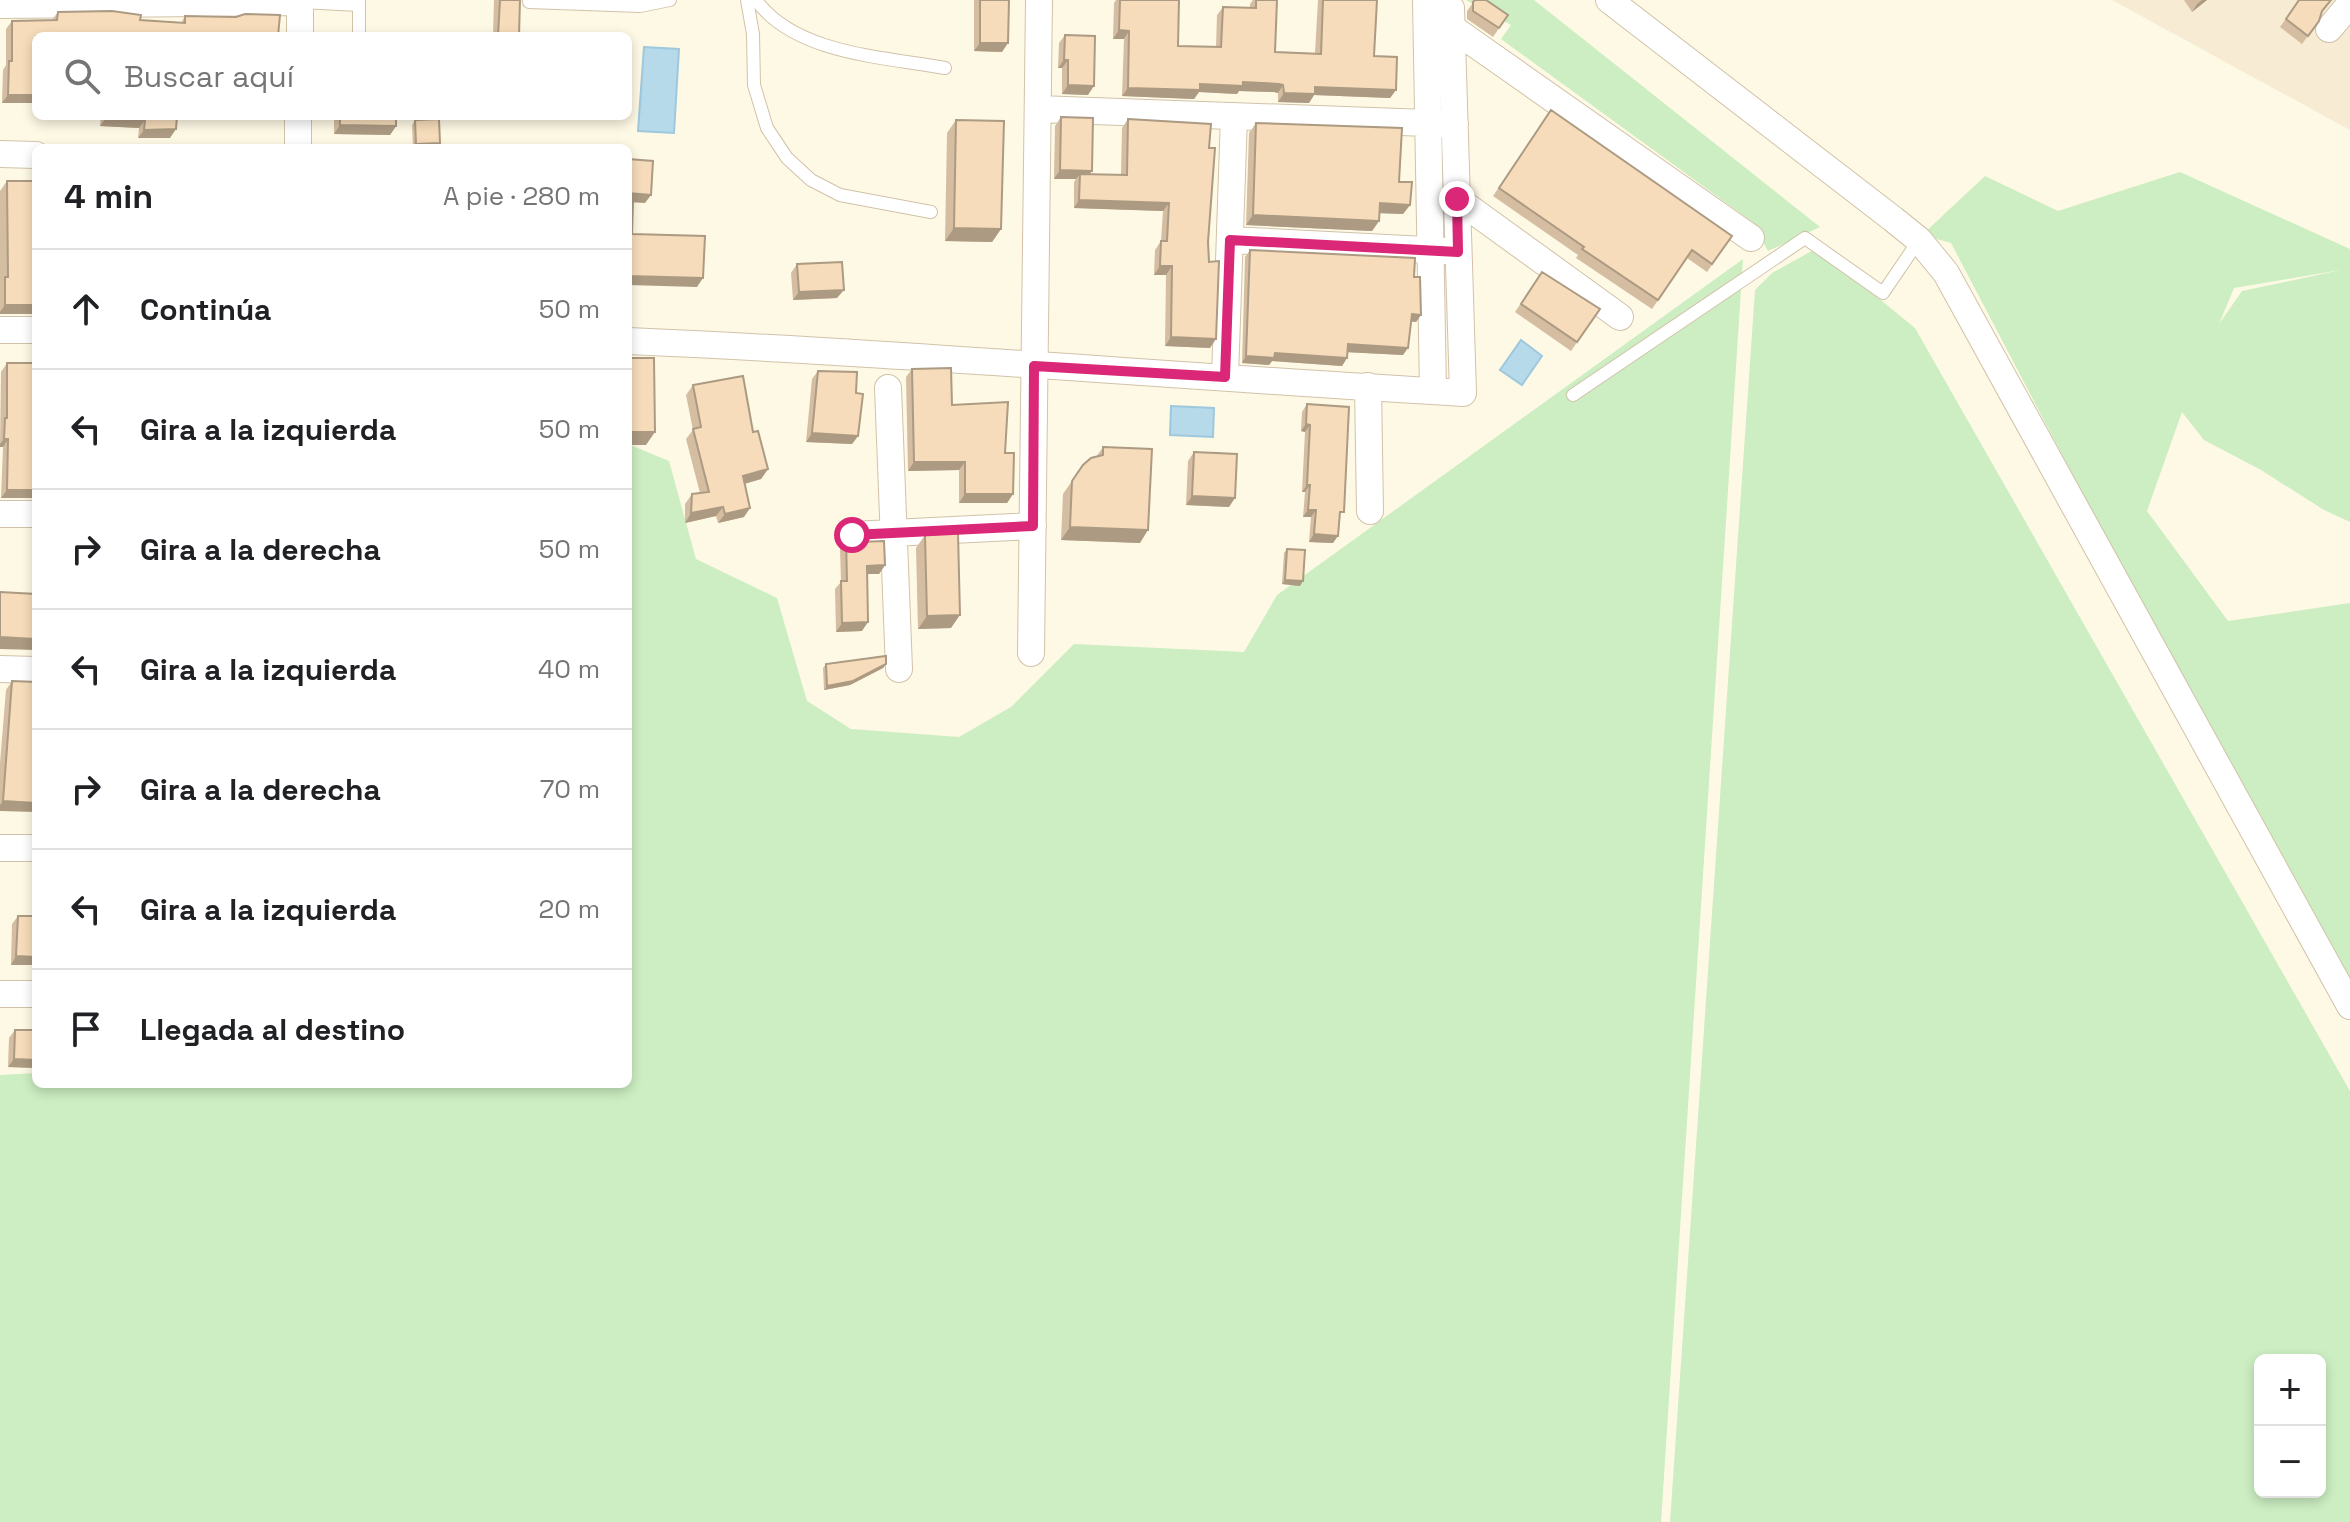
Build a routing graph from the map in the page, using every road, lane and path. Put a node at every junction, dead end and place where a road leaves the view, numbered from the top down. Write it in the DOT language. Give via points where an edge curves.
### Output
graph roads {
  1 [pos="670,0"];
  2 [pos="747,0"];
  3 [pos="756,0"];
  4 [pos="1039,0"];
  5 [pos="1426,0"];
  6 [pos="1444,0"];
  7 [pos="1609,0"];
  8 [pos="300,1"];
  9 [pos="529,2"];
  10 [pos="359,3"];
  11 [pos="2350,4"];
  12 [pos="0,5"];
  13 [pos="1452,28"];
  14 [pos="2329,29"];
  15 [pos="300,32"];
  16 [pos="359,32"];
  17 [pos="945,68"];
  18 [pos="1038,109"];
  19 [pos="1234,116"];
  20 [pos="298,120"];
  21 [pos="1428,122"];
  22 [pos="1455,124"];
  23 [pos="298,144"];
  24 [pos="0,154"];
  25 [pos="32,155"];
  26 [pos="1457,199"];
  27 [pos="931,212"];
  28 [pos="1751,238"];
  29 [pos="1230,240"];
  30 [pos="1915,244"];
  31 [pos="1431,250"];
  32 [pos="1458,252"];
  33 [pos="1620,317"];
  34 [pos="0,330"];
  35 [pos="32,330"];
  36 [pos="632,341"];
  37 [pos="1034,366"];
  38 [pos="1225,377"];
  39 [pos="1368,386"];
  40 [pos="888,388"];
  41 [pos="1433,391"];
  42 [pos="1573,395"];
  43 [pos="1370,511"];
  44 [pos="0,514"];
  45 [pos="32,514"];
  46 [pos="1033,526"];
  47 [pos="893,533"];
  48 [pos="852,535"];
  49 [pos="1031,653"];
  50 [pos="0,669"];
  51 [pos="899,669"];
  52 [pos="32,670"];
  53 [pos="0,848"];
  54 [pos="32,848"];
  55 [pos="0,994"];
  56 [pos="32,994"];
  57 [pos="2350,1006"];
  1 -- 9 [label="lane" via="640,6"];
  2 -- 27 [label="lane" via="754,85 767,128 787,158 811,180 840,195"];
  3 -- 17 [label="lane" via="783,27 812,42"];
  4 -- 18 [label="street"];
  5 -- 21 [label="street"];
  6 -- 13 [label="street" via="1451,8"];
  7 -- 30 [label="street"];
  8 -- 10 [label="lane"];
  8 -- 12 [label="street"];
  8 -- 15 [label="street"];
  10 -- 16 [label="lane"];
  11 -- 14 [label="street"];
  13 -- 22 [label="street"];
  13 -- 28 [label="street"];
  18 -- 19 [label="street"];
  18 -- 37 [label="street"];
  19 -- 21 [label="street"];
  19 -- 29 [label="street"];
  20 -- 23 [label="street"];
  21 -- 22 [label="street"];
  21 -- 31 [label="street"];
  22 -- 26 [label="street"];
  24 -- 25 [label="street"];
  26 -- 32 [label="street"];
  26 -- 33 [label="street"];
  29 -- 31 [label="street"];
  29 -- 38 [label="street"];
  30 -- 42 [label="lane" via="1883,293 1805,238"];
  30 -- 57 [label="street" via="1946,273 1962,299"];
  31 -- 32 [label="street"];
  31 -- 41 [label="street"];
  32 -- 41 [label="street" via="1463,393"];
  34 -- 35 [label="street"];
  36 -- 37 [label="street"];
  37 -- 38 [label="street"];
  37 -- 46 [label="street"];
  38 -- 39 [label="street"];
  39 -- 41 [label="street"];
  39 -- 43 [label="street"];
  40 -- 47 [label="street"];
  44 -- 45 [label="street"];
  46 -- 47 [label="street"];
  46 -- 49 [label="street"];
  47 -- 48 [label="street"];
  47 -- 51 [label="street"];
  50 -- 52 [label="street"];
  53 -- 54 [label="street"];
  55 -- 56 [label="street"];
}
